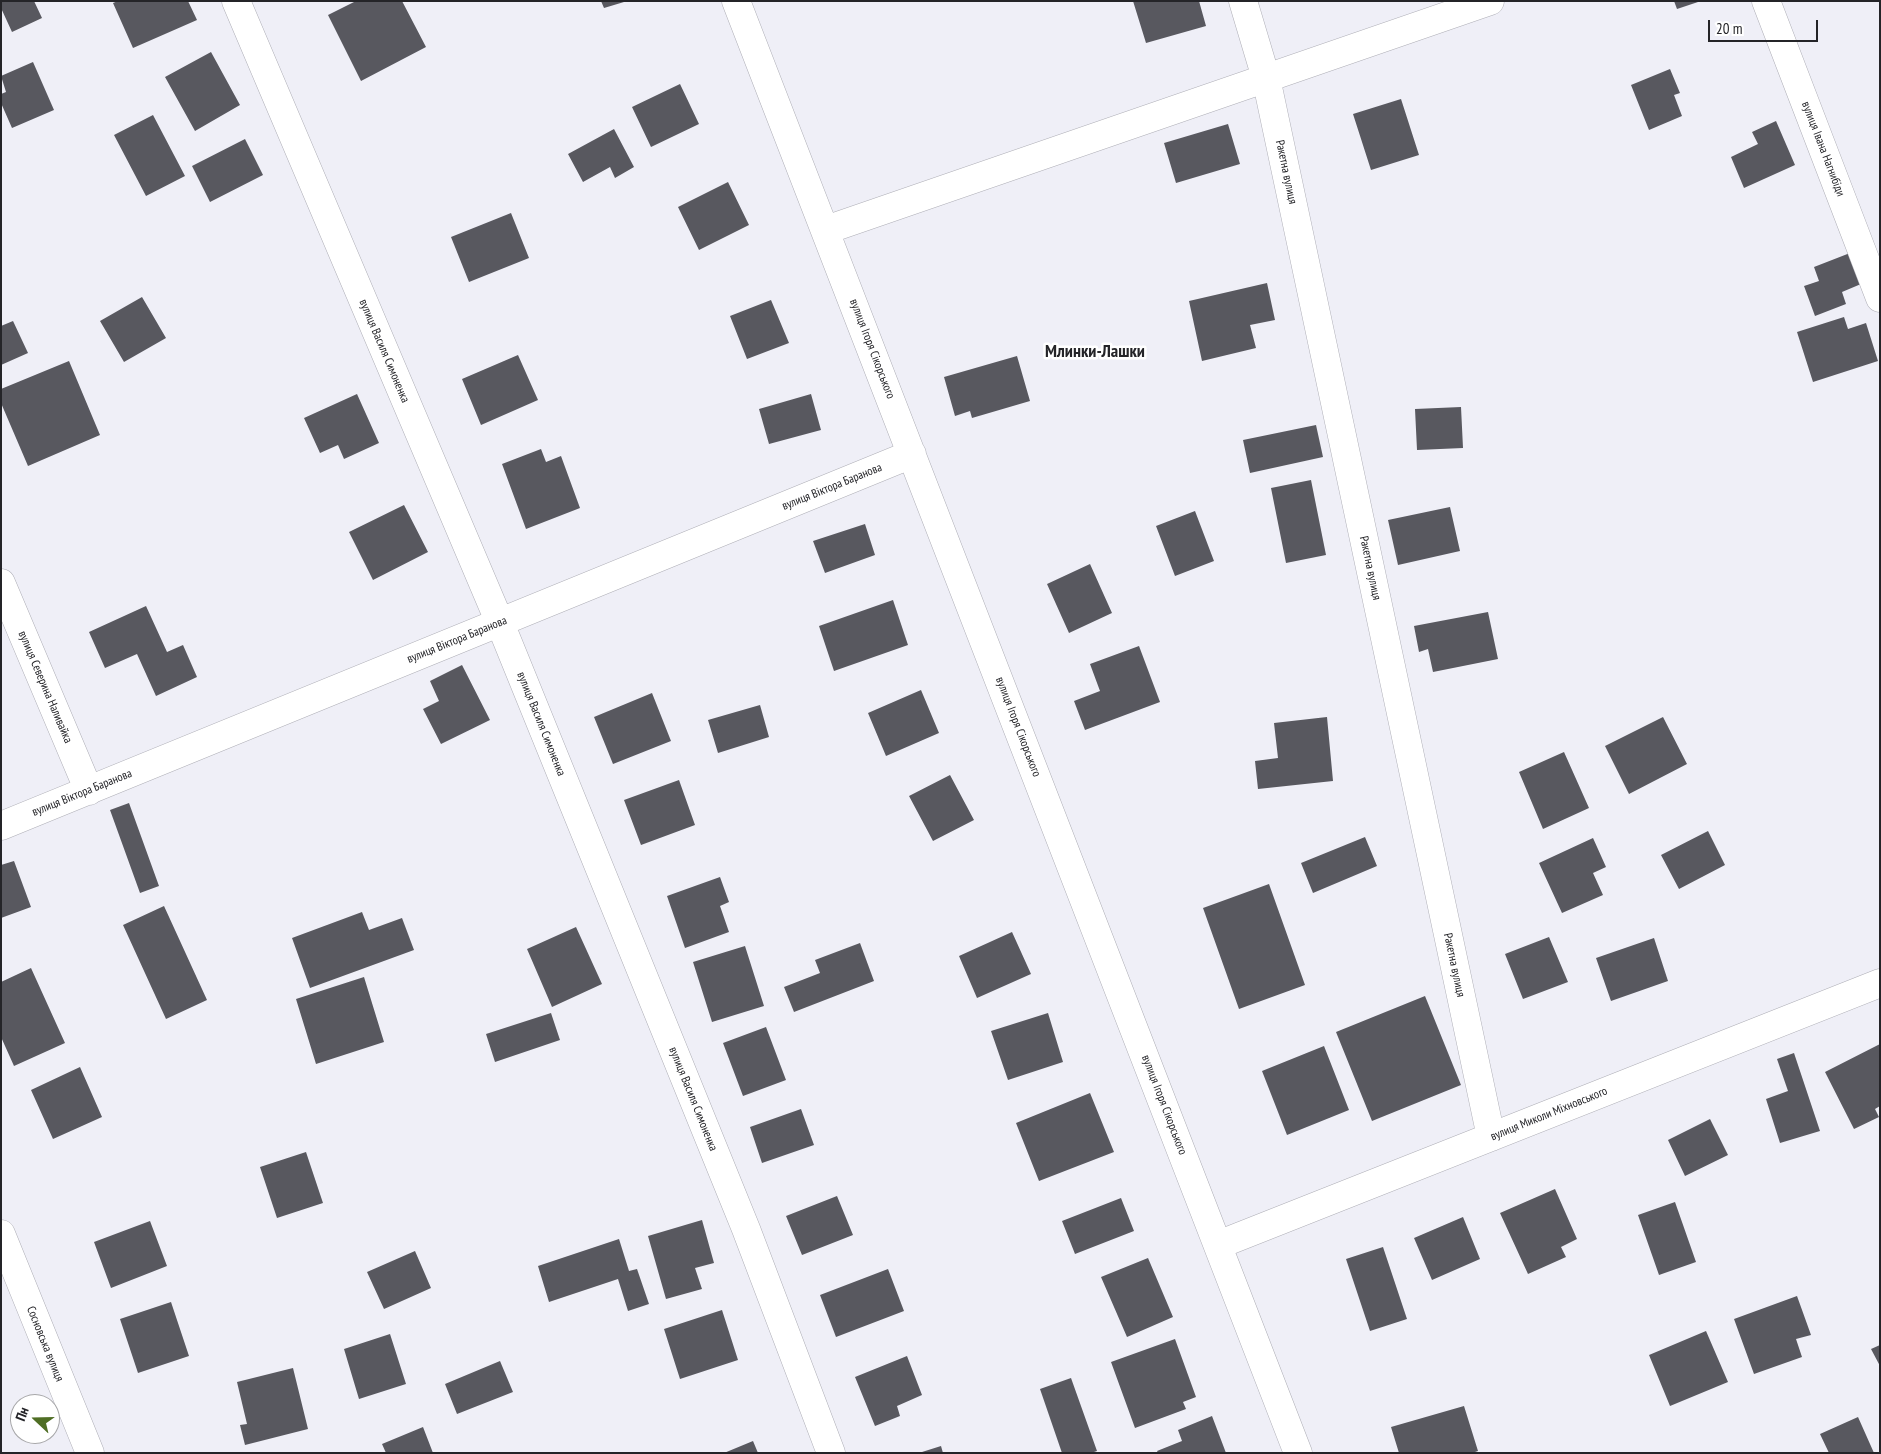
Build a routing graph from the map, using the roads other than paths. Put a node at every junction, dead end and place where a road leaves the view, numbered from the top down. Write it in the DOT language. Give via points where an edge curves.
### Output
graph roads {
  1 [pos="236,1"];
  2 [pos="736,1"];
  3 [pos="1243,1"];
  4 [pos="1490,1"];
  5 [pos="1766,1"];
  6 [pos="1266,78"];
  7 [pos="826,230"];
  8 [pos="1880,298"];
  9 [pos="912,454"];
  10 [pos="1,583"];
  11 [pos="500,623"];
  12 [pos="89,791"];
  13 [pos="1,826"];
  14 [pos="1880,983"];
  15 [pos="1491,1137"];
  16 [pos="1,1234"];
  17 [pos="1218,1245"];
  18 [pos="90,1453"];
  19 [pos="831,1453"];
  20 [pos="1298,1453"];
  1 -- 11 [label="street, вулиця Василя Симоненка"];
  2 -- 7 [label="street, вулиця Ігоря Сікорського"];
  3 -- 6 [label="street, Ракетна вулиця"];
  4 -- 6 [label="street"];
  5 -- 8 [label="street, вулиця Івана Нагнибіди"];
  6 -- 7 [label="street"];
  6 -- 15 [label="street, Ракетна вулиця"];
  7 -- 9 [label="street, вулиця Ігоря Сікорського"];
  9 -- 11 [label="street, вулиця Віктора Баранова"];
  9 -- 17 [label="street, вулиця Ігоря Сікорського"];
  10 -- 12 [label="street, вулиця Северина Наливайка"];
  11 -- 12 [label="street, вулиця Віктора Баранова"];
  11 -- 19 [label="street, вулиця Василя Симоненка" via="746,1230"];
  12 -- 13 [label="street, вулиця Віктора Баранова"];
  14 -- 15 [label="street, вулиця Миколи Міхновського"];
  15 -- 17 [label="street, вулиця Миколи Міхновського"];
  16 -- 18 [label="street, Сосновська вулиця"];
  17 -- 20 [label="street, вулиця Ігоря Сікорського"];
}
